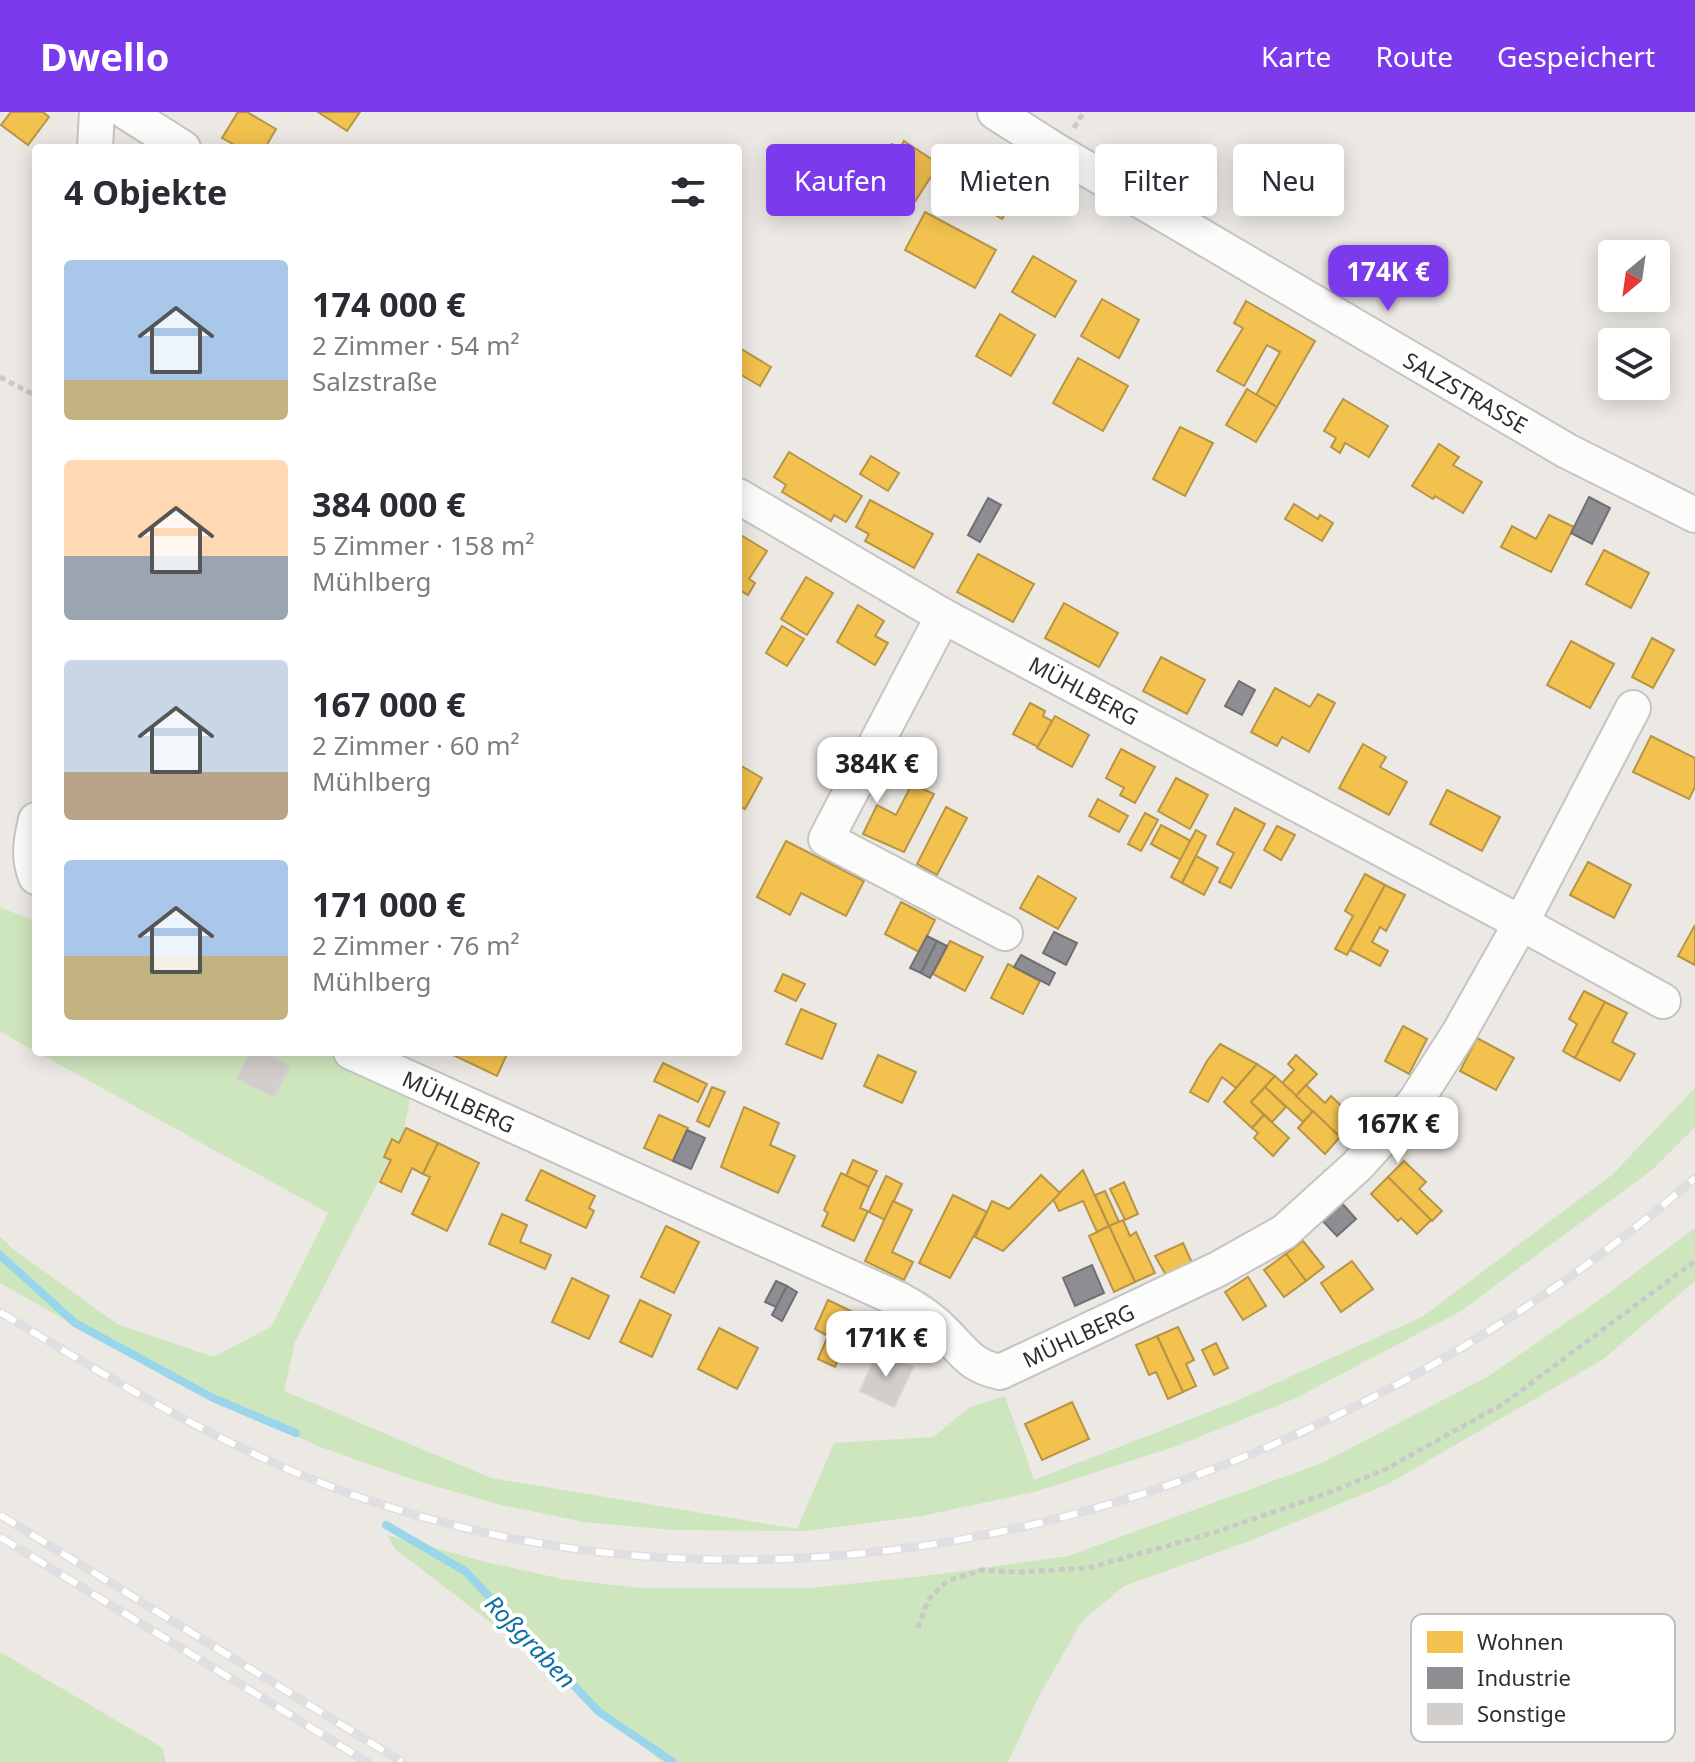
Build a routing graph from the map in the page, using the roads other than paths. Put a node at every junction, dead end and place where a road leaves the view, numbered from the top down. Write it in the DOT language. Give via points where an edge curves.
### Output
graph roads {
  1 [pos="97,112"];
  2 [pos="126,112"];
  3 [pos="995,112"];
  4 [pos="95,144"];
  5 [pos="177,144"];
  6 [pos="742,498"];
  7 [pos="1695,515"];
  8 [pos="943,616"];
  9 [pos="1633,708"];
  10 [pos="32,839"];
  11 [pos="32,867"];
  12 [pos="1521,923"];
  13 [pos="1005,933"];
  14 [pos="1663,1001"];
  15 [pos="360,1056"];
  1 -- 4 [label="street"];
  2 -- 5 [label="street"];
  3 -- 7 [label="street, SALZSTRASSE" via="1567,451"];
  6 -- 8 [label="street, MÜHLBERG"];
  8 -- 12 [label="street, MÜHLBERG"];
  8 -- 13 [label="street" via="826,839"];
  9 -- 12 [label="street, MÜHLBERG"];
  10 -- 11 [label="street"];
  12 -- 14 [label="street, MÜHLBERG"];
  12 -- 15 [label="street, MÜHLBERG" via="1415,1102 1357,1166 1284,1232 1218,1269 1000,1372 971,1361 924,1313 900,1300"];
}
